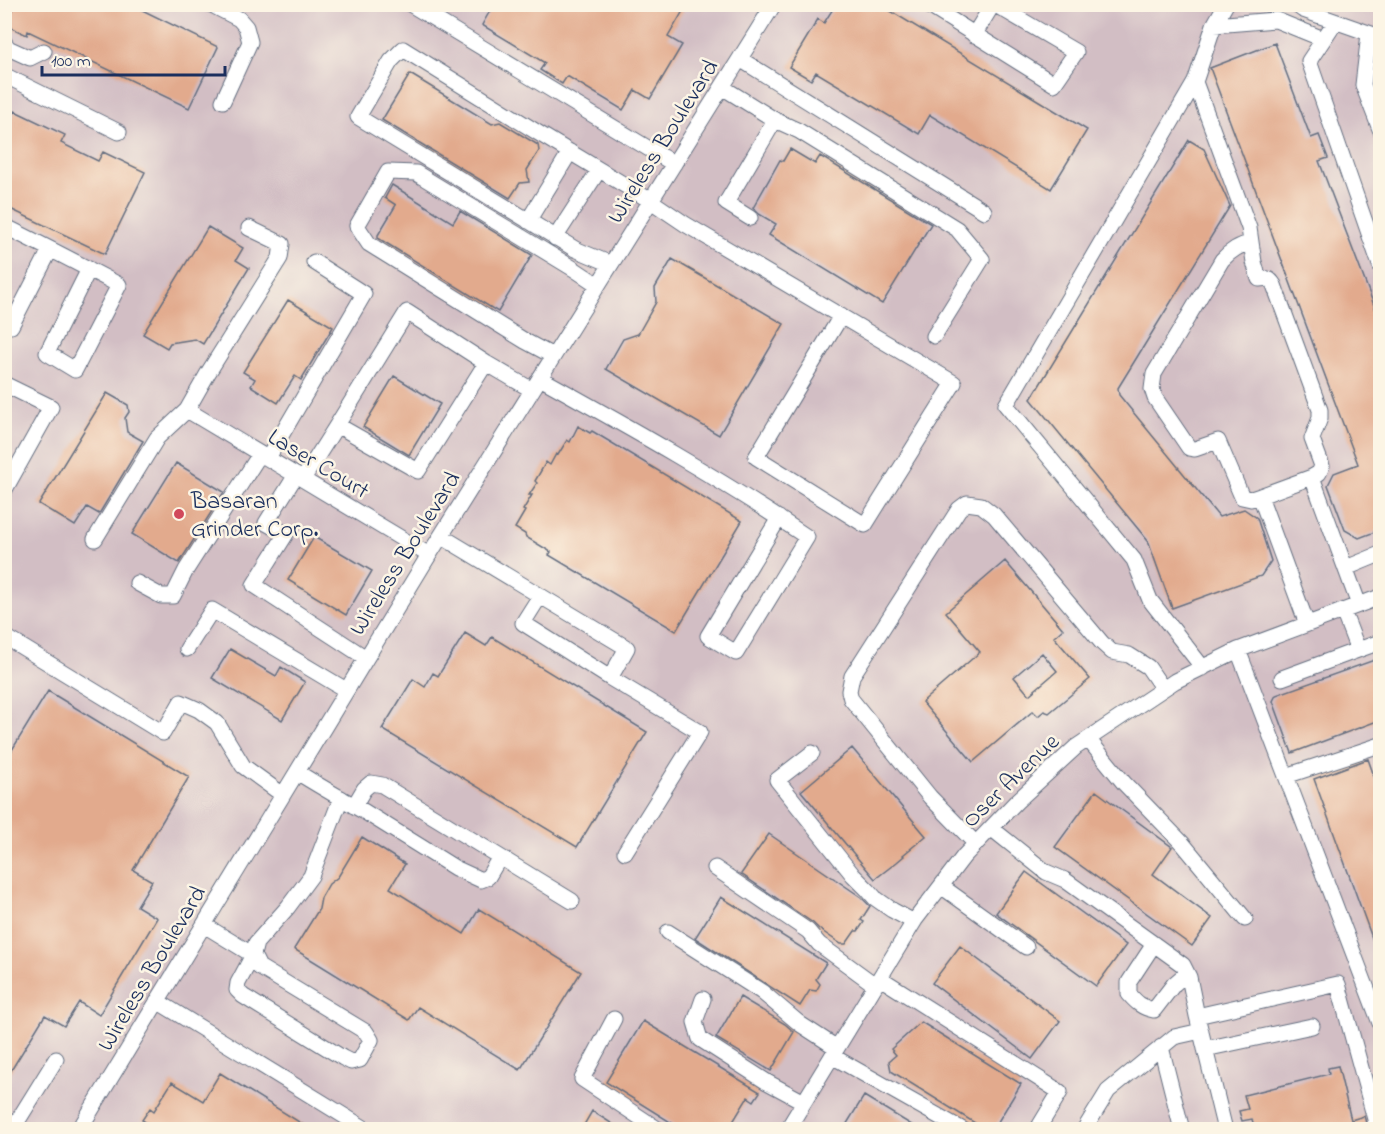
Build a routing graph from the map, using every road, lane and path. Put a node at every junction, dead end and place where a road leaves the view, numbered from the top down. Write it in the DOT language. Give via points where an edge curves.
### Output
graph roads {
  1 [pos="210,4"];
  2 [pos="774,4"];
  3 [pos="926,4"];
  4 [pos="994,4"];
  5 [pos="1226,4"];
  6 [pos="1295,4"];
  7 [pos="420,7"];
  8 [pos="1335,22"];
  9 [pos="1214,25"];
  10 [pos="974,34"];
  11 [pos="1375,35"];
  12 [pos="1323,39"];
  13 [pos="4,42"];
  14 [pos="44,51"];
  15 [pos="740,59"];
  16 [pos="4,75"];
  17 [pos="1195,82"];
  18 [pos="722,87"];
  19 [pos="223,101"];
  20 [pos="775,120"];
  21 [pos="1380,129"];
  22 [pos="119,132"];
  23 [pos="570,152"];
  24 [pos="674,164"];
  25 [pos="599,170"];
  26 [pos="651,201"];
  27 [pos="984,211"];
  28 [pos="750,218"];
  29 [pos="528,221"];
  30 [pos="4,226"];
  31 [pos="249,228"];
  32 [pos="555,238"];
  33 [pos="1251,242"];
  34 [pos="50,250"];
  35 [pos="314,262"];
  36 [pos="611,264"];
  37 [pos="1380,265"];
  38 [pos="89,269"];
  39 [pos="598,285"];
  40 [pos="841,316"];
  41 [pos="11,326"];
  42 [pos="934,336"];
  43 [pos="554,356"];
  44 [pos="486,363"];
  45 [pos="4,384"];
  46 [pos="536,384"];
  47 [pos="187,410"];
  48 [pos="337,425"];
  49 [pos="264,456"];
  50 [pos="299,477"];
  51 [pos="1312,477"];
  52 [pos="4,491"];
  53 [pos="1260,496"];
  54 [pos="779,519"];
  55 [pos="441,536"];
  56 [pos="95,539"];
  57 [pos="1380,554"];
  58 [pos="429,555"];
  59 [pos="1346,568"];
  60 [pos="137,583"];
  61 [pos="540,596"];
  62 [pos="1380,597"];
  63 [pos="1359,605"];
  64 [pos="1343,611"];
  65 [pos="1307,624"];
  66 [pos="4,636"];
  67 [pos="1380,642"];
  68 [pos="187,649"];
  69 [pos="1358,650"];
  70 [pos="1238,651"];
  71 [pos="366,658"];
  72 [pos="1203,668"];
  73 [pos="610,678"];
  74 [pos="1282,678"];
  75 [pos="1163,689"];
  76 [pos="346,690"];
  77 [pos="1088,739"];
  78 [pos="1380,745"];
  79 [pos="812,753"];
  80 [pos="297,772"];
  81 [pos="1286,776"];
  82 [pos="283,795"];
  83 [pos="347,802"];
  84 [pos="991,828"];
  85 [pos="976,844"];
  86 [pos="625,852"];
  87 [pos="500,857"];
  88 [pos="715,868"];
  89 [pos="941,886"];
  90 [pos="572,902"];
  91 [pos="1245,919"];
  92 [pos="914,922"];
  93 [pos="204,925"];
  94 [pos="668,932"];
  95 [pos="1154,944"];
  96 [pos="1026,947"];
  97 [pos="253,955"];
  98 [pos="1187,973"];
  99 [pos="878,981"];
  100 [pos="703,999"];
  101 [pos="157,1001"];
  102 [pos="1197,1016"];
  103 [pos="614,1019"];
  104 [pos="1380,1023"];
  105 [pos="1312,1026"];
  106 [pos="1201,1031"];
  107 [pos="1161,1047"];
  108 [pos="1205,1049"];
  109 [pos="834,1052"];
  110 [pos="56,1059"];
  111 [pos="804,1102"];
  112 [pos="12,1130"];
  113 [pos="79,1130"];
  114 [pos="367,1130"];
  115 [pos="659,1130"];
  116 [pos="787,1130"];
  117 [pos="963,1130"];
  118 [pos="1037,1130"];
  119 [pos="1083,1130"];
  120 [pos="1182,1130"];
  121 [pos="1225,1130"];
  122 [pos="1378,1130"];
  1 -- 19 [label="street" via="239,19 250,42"];
  2 -- 15 [label="street, Wireless Boulevard"];
  3 -- 10 [label="street"];
  4 -- 10 [label="street"];
  4 -- 10 [label="street" via="1076,52 1054,84"];
  5 -- 9 [label="street"];
  6 -- 8 [label="street"];
  7 -- 24 [label="street"];
  8 -- 11 [label="street"];
  8 -- 12 [label="street"];
  9 -- 12 [label="street" via="1276,20"];
  9 -- 17 [label="street"];
  11 -- 21 [label="street" via="1363,85"];
  12 -- 37 [label="street" via="1309,62"];
  13 -- 14 [label="street" via="8,48 30,58"];
  15 -- 18 [label="street, Wireless Boulevard"];
  15 -- 27 [label="street"];
  16 -- 22 [label="street"];
  17 -- 33 [label="street"];
  17 -- 72 [label="street" via="1006,405 1134,560 1150,600"];
  18 -- 20 [label="street"];
  18 -- 24 [label="street, Wireless Boulevard"];
  20 -- 28 [label="street" via="726,203"];
  20 -- 42 [label="street" via="800,130 957,229 982,260"];
  23 -- 25 [label="street"];
  23 -- 29 [label="street"];
  23 -- 29 [label="street" via="403,49 391,61 358,117"];
  24 -- 26 [label="street, Wireless Boulevard"];
  25 -- 26 [label="street"];
  25 -- 32 [label="street"];
  26 -- 36 [label="street, Wireless Boulevard"];
  26 -- 40 [label="street"];
  29 -- 32 [label="street"];
  30 -- 34 [label="street"];
  31 -- 47 [label="street" via="282,244 280,258"];
  32 -- 36 [label="street"];
  33 -- 51 [label="street" via="1259,279 1267,278 1274,285 1320,410 1312,439 1323,466"];
  33 -- 53 [label="street" via="1222,260 1154,374 1152,389 1189,448 1218,441 1242,496"];
  34 -- 38 [label="street"];
  34 -- 41 [label="street"];
  35 -- 49 [label="street" via="364,294"];
  36 -- 39 [label="street, Wireless Boulevard"];
  38 -- 38 [label="street" via="119,285 75,370 47,354"];
  39 -- 43 [label="street, Wireless Boulevard"];
  39 -- 43 [label="street" via="416,173 388,172 357,226 369,244"];
  40 -- 40 [label="street" via="954,383 865,525 756,457"];
  43 -- 46 [label="street, Wireless Boulevard"];
  44 -- 46 [label="street"];
  44 -- 48 [label="street" via="418,471"];
  44 -- 48 [label="street" via="407,312"];
  45 -- 52 [label="street" via="51,406"];
  46 -- 54 [label="street" via="637,432"];
  46 -- 55 [label="street, Wireless Boulevard"];
  47 -- 49 [label="street, Laser Court"];
  47 -- 56 [label="street" via="157,438"];
  48 -- 50 [label="street"];
  49 -- 50 [label="street, Laser Court"];
  49 -- 60 [label="street" via="186,570 173,596 161,596"];
  50 -- 58 [label="street, Laser Court"];
  50 -- 71 [label="street" via="266,523 286,534 254,585"];
  51 -- 53 [label="street"];
  51 -- 59 [label="street"];
  53 -- 65 [label="street"];
  54 -- 54 [label="street" via="807,537 736,653 708,636"];
  55 -- 58 [label="street, Wireless Boulevard"];
  55 -- 61 [label="street"];
  57 -- 59 [label="street"];
  58 -- 71 [label="street, Wireless Boulevard"];
  59 -- 63 [label="street"];
  61 -- 73 [label="street" via="523,623"];
  61 -- 73 [label="street" via="627,648"];
  62 -- 63 [label="street, Oser Avenue"];
  63 -- 64 [label="street, Oser Avenue"];
  64 -- 65 [label="street, Oser Avenue"];
  64 -- 69 [label="street"];
  65 -- 70 [label="street, Oser Avenue"];
  66 -- 82 [label="street" via="163,733 181,702 198,710 217,723 243,766"];
  67 -- 69 [label="street"];
  68 -- 76 [label="street" via="212,610"];
  69 -- 74 [label="street"];
  70 -- 72 [label="street, Oser Avenue"];
  70 -- 81 [label="street"];
  71 -- 76 [label="street, Wireless Boulevard"];
  72 -- 75 [label="street, Oser Avenue"];
  73 -- 86 [label="street" via="700,732"];
  75 -- 77 [label="street, Oser Avenue"];
  75 -- 85 [label="street" via="1148,667 1129,655 1112,652 1102,643 994,515 981,505 967,503 959,509 852,676 849,691 851,699 930,797"];
  76 -- 80 [label="street, Wireless Boulevard"];
  77 -- 84 [label="street, Oser Avenue"];
  77 -- 91 [label="street"];
  78 -- 81 [label="street"];
  79 -- 92 [label="street" via="777,780 875,898"];
  80 -- 82 [label="street, Wireless Boulevard"];
  80 -- 83 [label="street"];
  81 -- 104 [label="street"];
  82 -- 93 [label="street, Wireless Boulevard"];
  83 -- 87 [label="street" via="371,783 382,785"];
  83 -- 87 [label="street" via="454,868 481,880 488,877"];
  83 -- 97 [label="street" via="311,876 256,943"];
  84 -- 85 [label="street, Oser Avenue"];
  84 -- 95 [label="street" via="1046,872 1065,880"];
  85 -- 89 [label="street, Oser Avenue"];
  87 -- 90 [label="street"];
  88 -- 99 [label="street" via="808,931 824,949"];
  89 -- 92 [label="street, Oser Avenue"];
  89 -- 96 [label="street"];
  92 -- 99 [label="street, Oser Avenue"];
  93 -- 97 [label="street"];
  93 -- 101 [label="street, Wireless Boulevard"];
  94 -- 109 [label="street" via="762,992"];
  95 -- 98 [label="street" via="1183,965"];
  95 -- 98 [label="street" via="1129,982 1129,994 1137,1003 1154,1010"];
  97 -- 97 [label="street" via="259,967 366,1032 371,1041 360,1060 351,1062 343,1058 243,996 237,983"];
  98 -- 102 [label="street"];
  99 -- 109 [label="street, Oser Avenue"];
  99 -- 118 [label="street" via="1060,1092"];
  100 -- 111 [label="street" via="695,1022 700,1039"];
  101 -- 113 [label="street, Wireless Boulevard"];
  101 -- 114 [label="street"];
  102 -- 106 [label="street"];
  102 -- 122 [label="street" via="1338,984"];
  103 -- 115 [label="street" via="582,1079"];
  105 -- 108 [label="street"];
  106 -- 107 [label="street" via="1174,1037"];
  106 -- 108 [label="street"];
  107 -- 119 [label="street" via="1108,1091"];
  107 -- 120 [label="street"];
  108 -- 121 [label="street"];
  109 -- 111 [label="street, Oser Avenue"];
  109 -- 117 [label="street"];
  110 -- 112 [label="street"];
  111 -- 116 [label="street, Oser Avenue"];
}
